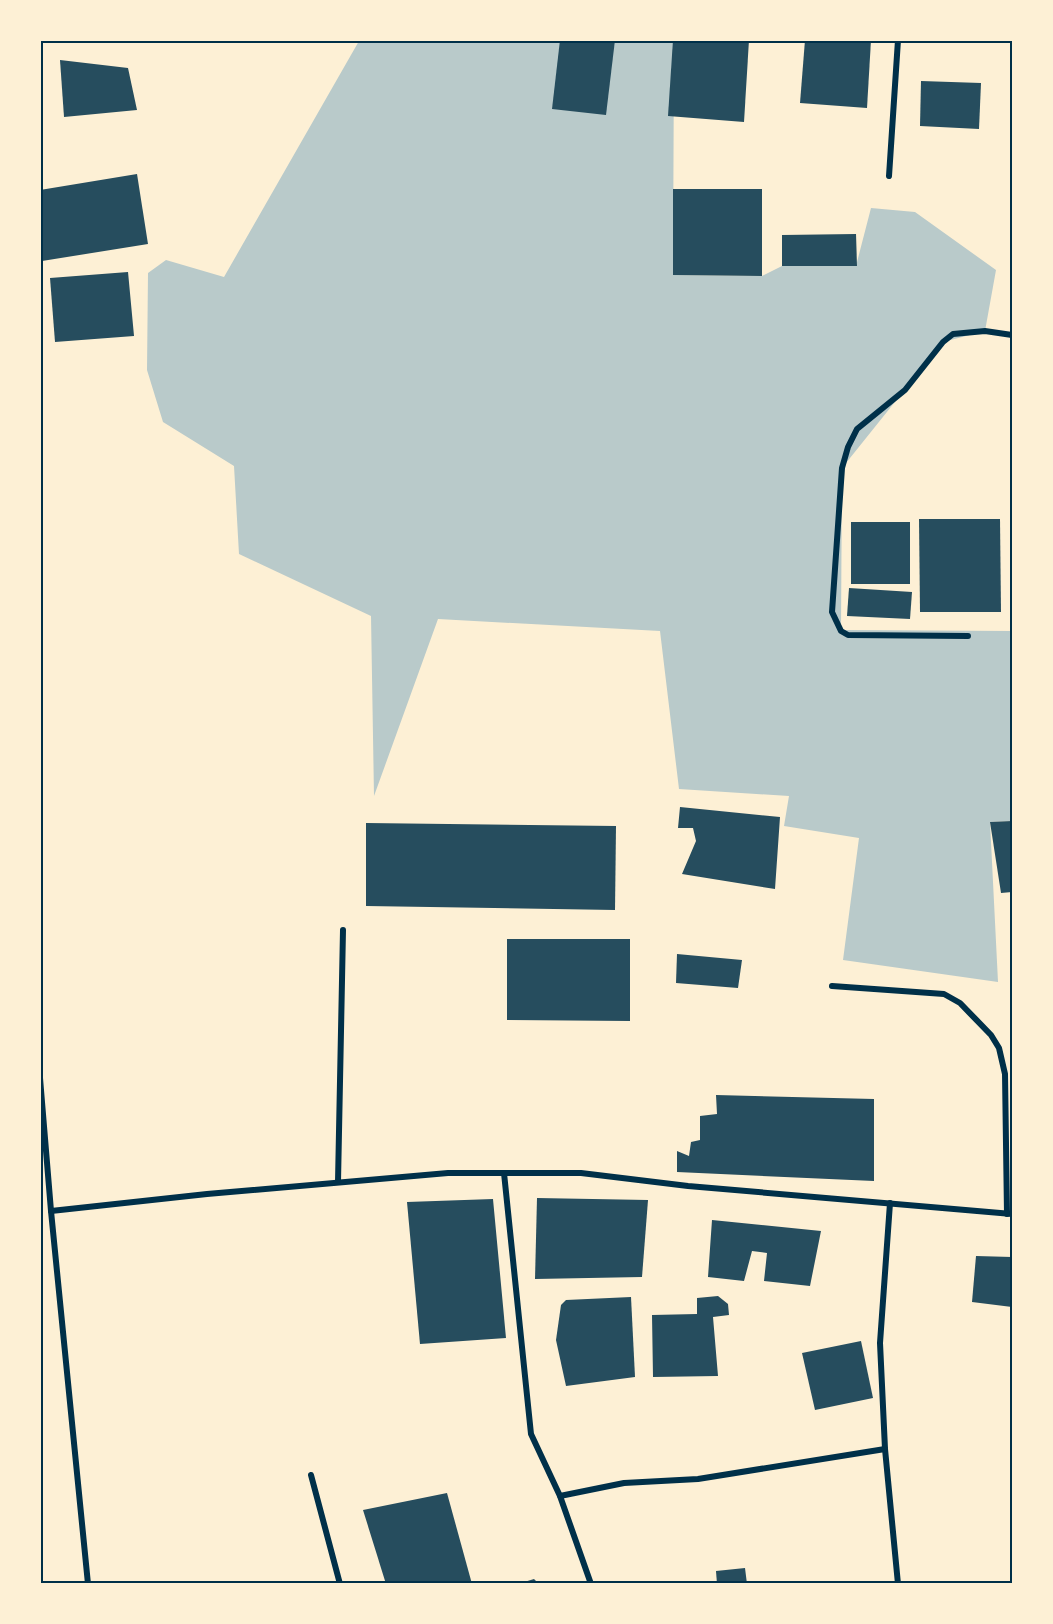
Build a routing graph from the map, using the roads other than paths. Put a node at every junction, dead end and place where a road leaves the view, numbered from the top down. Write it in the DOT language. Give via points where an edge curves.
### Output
graph roads {
  1 [pos="898,40"];
  2 [pos="888,176"];
  3 [pos="1012,335"];
  4 [pos="968,636"];
  5 [pos="343,930"];
  6 [pos="832,986"];
  7 [pos="40,1078"];
  8 [pos="504,1173"];
  9 [pos="338,1182"];
  10 [pos="890,1203"];
  11 [pos="51,1211"];
  12 [pos="1010,1214"];
  13 [pos="885,1449"];
  14 [pos="310,1475"];
  15 [pos="560,1496"];
  16 [pos="88,1584"];
  17 [pos="340,1584"];
  18 [pos="591,1584"];
  19 [pos="898,1584"];
  1 -- 2 [label="street"];
  3 -- 4 [label="street" via="984,331 953,334 905,390 857,429 842,468 832,612 841,631 848,635"];
  5 -- 9 [label="street"];
  6 -- 12 [label="street" via="944,994 960,1003 991,1035 999,1048 1005,1074"];
  7 -- 11 [label="street"];
  8 -- 9 [label="street" via="448,1173"];
  8 -- 10 [label="street" via="581,1173"];
  8 -- 15 [label="street" via="531,1434"];
  9 -- 11 [label="street"];
  10 -- 12 [label="street"];
  10 -- 13 [label="street" via="879,1343"];
  11 -- 16 [label="street"];
  13 -- 15 [label="street" via="698,1479 624,1482"];
  13 -- 19 [label="street"];
  14 -- 17 [label="street"];
  15 -- 18 [label="street"];
}
